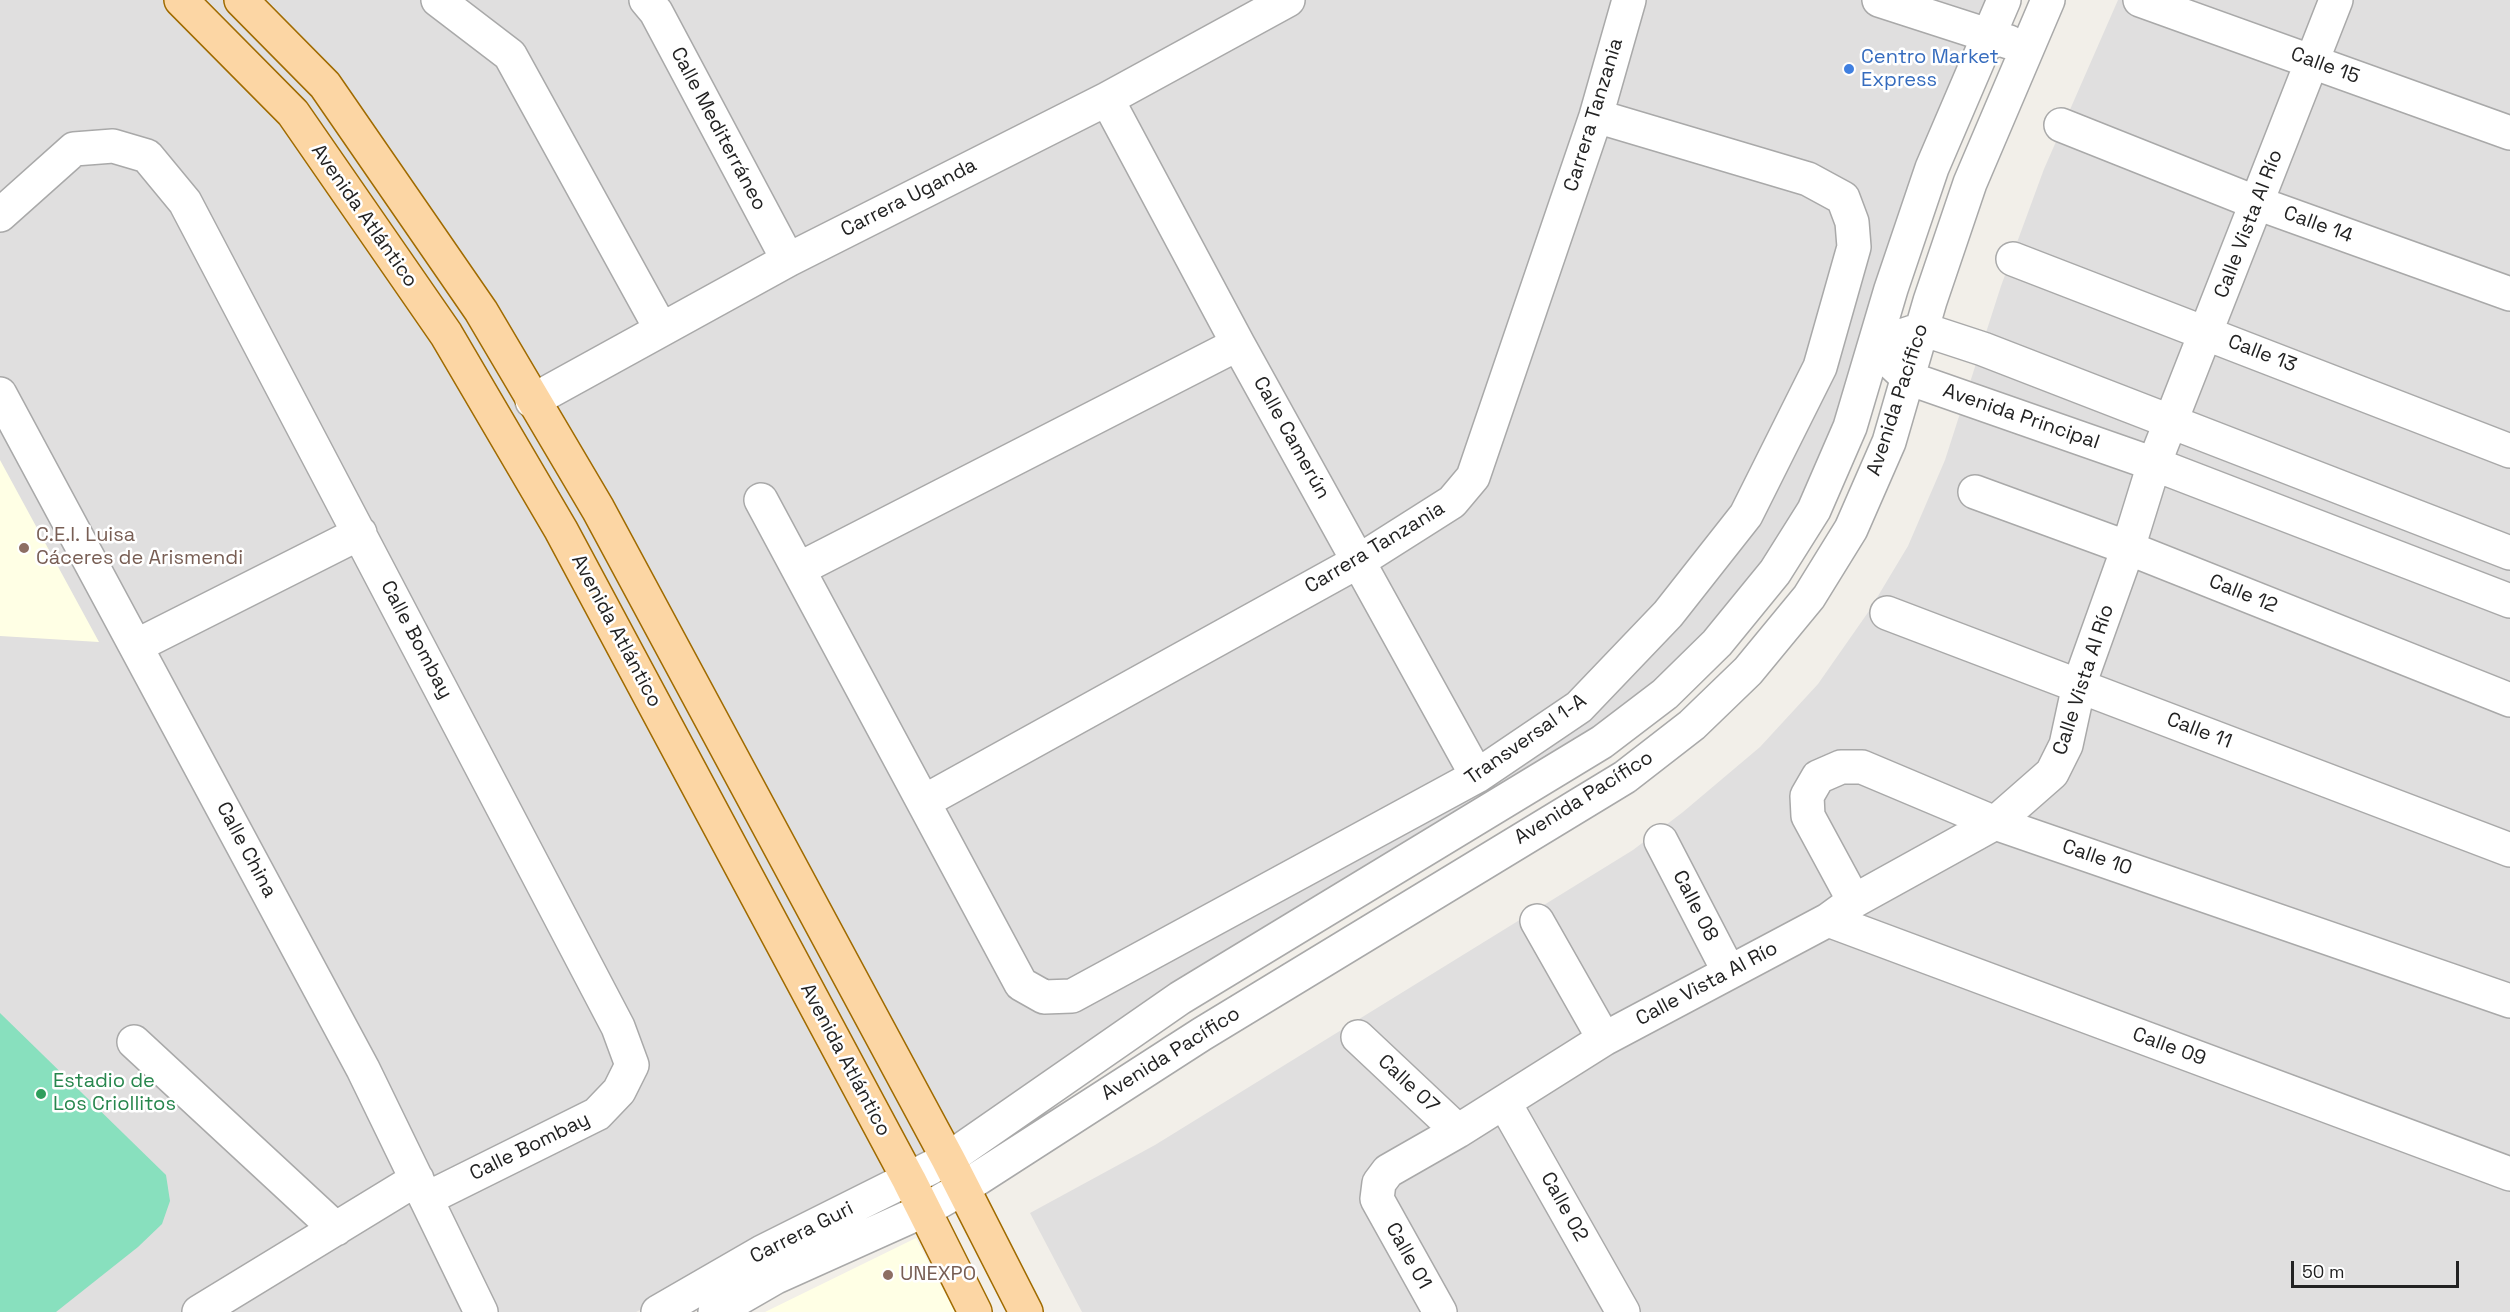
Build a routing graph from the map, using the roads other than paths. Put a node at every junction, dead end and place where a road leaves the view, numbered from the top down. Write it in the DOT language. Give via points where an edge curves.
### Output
graph roads {
  1 [pos="182,0"];
  2 [pos="241,0"];
  3 [pos="438,0"];
  4 [pos="1288,0"];
  5 [pos="1629,0"];
  6 [pos="1879,0"];
  7 [pos="2004,0"];
  8 [pos="2048,0"];
  9 [pos="2140,0"];
  10 [pos="2336,0"];
  11 [pos="659,4"];
  12 [pos="1988,35"];
  13 [pos="2026,47"];
  14 [pos="2312,61"];
  15 [pos="1107,99"];
  16 [pos="1596,116"];
  17 [pos="2061,125"];
  18 [pos="2510,133"];
  19 [pos="2257,202"];
  20 [pos="0,215"];
  21 [pos="2013,259"];
  22 [pos="788,260"];
  23 [pos="2510,294"];
  24 [pos="660,329"];
  25 [pos="1922,329"];
  26 [pos="2207,333"];
  27 [pos="1238,344"];
  28 [pos="1874,346"];
  29 [pos="1908,378"];
  30 [pos="0,394"];
  31 [pos="532,401"];
  32 [pos="2173,421"];
  33 [pos="2510,451"];
  34 [pos="2154,464"];
  35 [pos="1975,492"];
  36 [pos="761,500"];
  37 [pos="360,533"];
  38 [pos="2128,548"];
  39 [pos="2510,553"];
  40 [pos="1359,561"];
  41 [pos="799,569"];
  42 [pos="2510,601"];
  43 [pos="1887,613"];
  44 [pos="136,646"];
  45 [pos="2079,685"];
  46 [pos="2509,698"];
  47 [pos="1477,776"];
  48 [pos="925,801"];
  49 [pos="1995,823"];
  50 [pos="1661,841"];
  51 [pos="2510,850"];
  52 [pos="1841,910"];
  53 [pos="1537,921"];
  54 [pos="1266,946"];
  55 [pos="1729,972"];
  56 [pos="1299,975"];
  57 [pos="2510,1001"];
  58 [pos="1358,1037"];
  59 [pos="1604,1039"];
  60 [pos="134,1042"];
  61 [pos="1504,1102"];
  62 [pos="1458,1131"];
  63 [pos="948,1160"];
  64 [pos="2510,1174"];
  65 [pos="909,1180"];
  66 [pos="963,1188"];
  67 [pos="421,1189"];
  68 [pos="1377,1199"];
  69 [pos="925,1210"];
  70 [pos="336,1229"];
  71 [pos="199,1312"];
  72 [pos="481,1312"];
  73 [pos="658,1312"];
  74 [pos="715,1312"];
  75 [pos="975,1312"];
  76 [pos="1026,1312"];
  77 [pos="1440,1312"];
  78 [pos="1623,1312"];
  1 -- 65 [label="main road, Avenida Atlántico" via="293,113 446,334 561,530"];
  2 -- 31 [label="main road" via="325,85 481,311"];
  3 -- 24 [label="street" via="510,55"];
  4 -- 15 [label="street, Carrera Uganda"];
  5 -- 16 [label="street, Carrera Tanzania"];
  6 -- 12 [label="street"];
  7 -- 12 [label="street, Avenida Pacífico"];
  8 -- 13 [label="street, Avenida Pacífico"];
  9 -- 14 [label="street, Calle 15"];
  10 -- 14 [label="street, Calle Vista Al Río"];
  11 -- 22 [label="street, Calle Mediterráneo"];
  12 -- 13 [label="street"];
  12 -- 28 [label="street, Avenida Pacífico" via="1932,168"];
  13 -- 25 [label="street, Avenida Pacífico" via="1970,183"];
  14 -- 18 [label="street, Calle 15"];
  14 -- 19 [label="street, Calle Vista Al Río"];
  15 -- 22 [label="street, Carrera Uganda"];
  15 -- 27 [label="street, Calle Camerún"];
  16 -- 40 [label="street, Carrera Tanzania" via="1473,477 1452,502"];
  16 -- 47 [label="street, Transversal 1-A" via="1808,179 1843,198 1852,222 1854,247 1820,367 1746,515 1668,614 1579,707"];
  17 -- 19 [label="street, Calle 14"];
  19 -- 23 [label="street, Calle 14"];
  19 -- 26 [label="street, Calle Vista Al Río"];
  20 -- 37 [label="street, Calle Bombay" via="74,149 113,146 147,156 185,202"];
  21 -- 26 [label="street, Calle 13"];
  22 -- 24 [label="street, Carrera Uganda"];
  24 -- 31 [label="street, Carrera Uganda"];
  25 -- 28 [label="street"];
  25 -- 29 [label="street, Avenida Pacífico"];
  25 -- 32 [label="street"];
  26 -- 32 [label="street, Calle Vista Al Río"];
  26 -- 33 [label="street, Calle 13"];
  27 -- 40 [label="street, Calle Camerún"];
  27 -- 41 [label="street"];
  28 -- 29 [label="street, Avenida Principal"];
  28 -- 54 [label="street, Avenida Pacífico" via="1850,428 1814,510 1775,572 1710,650 1665,694 1602,742"];
  29 -- 34 [label="street, Avenida Principal"];
  29 -- 56 [label="street, Avenida Pacífico" via="1889,442 1851,529 1809,597 1748,671 1692,726 1625,777"];
  30 -- 44 [label="street, Calle China"];
  31 -- 63 [label="main road" via="598,509"];
  32 -- 34 [label="street, Calle Vista Al Río"];
  32 -- 39 [label="street"];
  34 -- 38 [label="street, Calle Vista Al Río"];
  34 -- 42 [label="street, Avenida Principal"];
  35 -- 38 [label="street, Calle 12"];
  36 -- 41 [label="street"];
  37 -- 44 [label="street"];
  37 -- 67 [label="street, Calle Bombay" via="618,1027 632,1065 619,1091 597,1114"];
  38 -- 45 [label="street, Calle Vista Al Río"];
  38 -- 46 [label="street, Calle 12"];
  40 -- 47 [label="street, Calle Camerún"];
  40 -- 48 [label="street, Carrera Tanzania"];
  41 -- 48 [label="street"];
  43 -- 45 [label="street, Calle 11"];
  44 -- 67 [label="street, Calle China" via="363,1069"];
  45 -- 49 [label="street, Calle Vista Al Río" via="2066,745 2052,773"];
  45 -- 51 [label="street, Calle 11"];
  47 -- 48 [label="street, Transversal 1-A" via="1072,996 1044,997 1021,984"];
  49 -- 52 [label="street, Calle Vista Al Río"];
  49 -- 52 [label="street, Calle 10" via="1862,767 1841,767 1818,777 1806,796 1808,816"];
  49 -- 57 [label="street, Calle 10"];
  50 -- 55 [label="street, Calle 08"];
  52 -- 55 [label="street, Calle Vista Al Río"];
  52 -- 64 [label="street, Calle 09"];
  53 -- 59 [label="street"];
  54 -- 56 [label="street"];
  54 -- 63 [label="street, Avenida Pacífico" via="1180,998"];
  55 -- 59 [label="street, Calle Vista Al Río"];
  56 -- 66 [label="street, Avenida Pacífico"];
  58 -- 62 [label="street, Calle 07"];
  59 -- 61 [label="street, Calle Vista Al Río"];
  60 -- 70 [label="street"];
  61 -- 62 [label="street, Calle Vista Al Río"];
  61 -- 78 [label="street, Calle 02"];
  62 -- 68 [label="street, Calle Vista Al Río" via="1388,1171 1379,1183"];
  63 -- 65 [label="street, Carrera Guri"];
  63 -- 66 [label="main road"];
  65 -- 69 [label="main road, Avenida Atlántico"];
  65 -- 73 [label="street, Carrera Guri" via="762,1252"];
  66 -- 69 [label="street, Carrera Guri"];
  66 -- 76 [label="main road"];
  67 -- 70 [label="street, Calle Bombay"];
  67 -- 72 [label="street, Calle China"];
  68 -- 77 [label="street, Calle 01"];
  69 -- 74 [label="street, Carrera Guri" via="776,1277"];
  69 -- 75 [label="main road, Avenida Atlántico"];
  70 -- 71 [label="street, Calle Bombay"];
}
